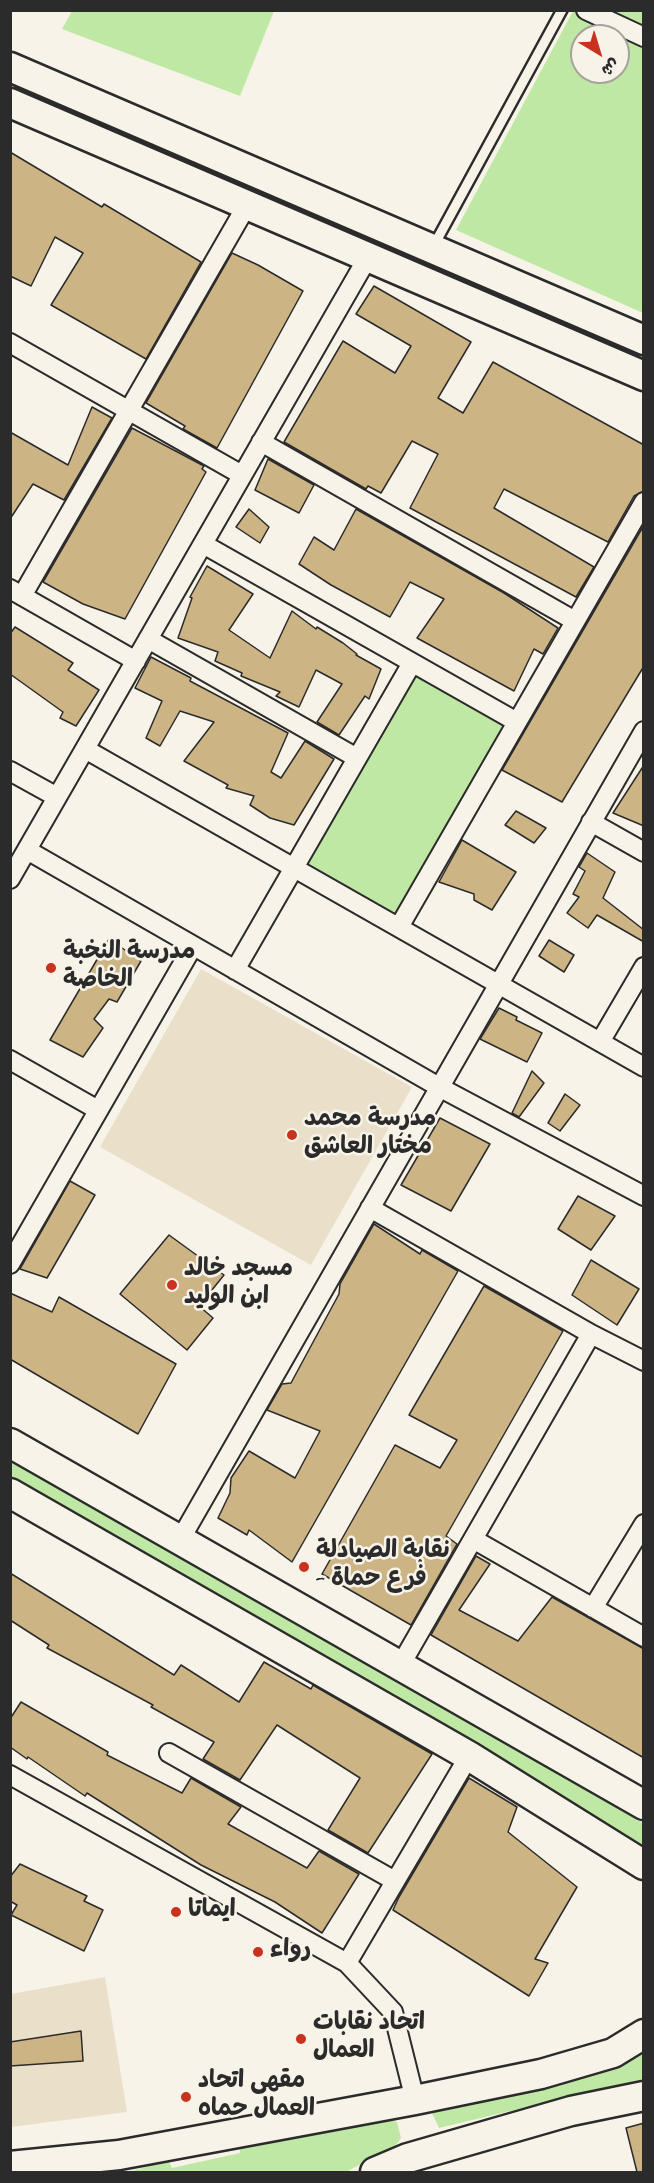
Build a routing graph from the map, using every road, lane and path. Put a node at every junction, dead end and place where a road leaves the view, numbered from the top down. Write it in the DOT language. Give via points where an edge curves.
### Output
graph roads {
  1 [pos="562,10"];
  2 [pos="586,10"];
  3 [pos="644,38"];
  4 [pos="10,67"];
  5 [pos="10,103"];
  6 [pos="247,206"];
  7 [pos="432,249"];
  8 [pos="368,257"];
  9 [pos="644,340"];
  10 [pos="10,343"];
  11 [pos="644,376"];
  12 [pos="129,411"];
  13 [pos="261,442"];
  14 [pos="242,475"];
  15 [pos="644,502"];
  16 [pos="203,544"];
  17 [pos="16,592"];
  18 [pos="576,621"];
  19 [pos="148,639"];
  20 [pos="136,660"];
  21 [pos="412,663"];
  22 [pos="517,722"];
  23 [pos="644,731"];
  24 [pos="85,749"];
  25 [pos="357,758"];
  26 [pos="10,771"];
  27 [pos="57,797"];
  28 [pos="591,822"];
  29 [pos="27,850"];
  30 [pos="644,852"];
  31 [pos="294,868"];
  32 [pos="10,879"];
  33 [pos="399,927"];
  34 [pos="193,946"];
  35 [pos="235,970"];
  36 [pos="641,978"];
  37 [pos="498,984"];
  38 [pos="600,1042"];
  39 [pos="10,1060"];
  40 [pos="644,1067"];
  41 [pos="439,1087"];
  42 [pos="98,1110"];
  43 [pos="644,1196"];
  44 [pos="370,1208"];
  45 [pos="10,1264"];
  46 [pos="591,1334"];
  47 [pos="644,1361"];
  48 [pos="10,1443"];
  49 [pos="10,1493"];
  50 [pos="644,1524"];
  51 [pos="473,1539"];
  52 [pos="180,1540"];
  53 [pos="594,1608"];
  54 [pos="644,1637"];
  55 [pos="400,1666"];
  56 [pos="169,1753"];
  57 [pos="469,1756"];
  58 [pos="10,1775"];
  59 [pos="644,1804"];
  60 [pos="644,1865"];
  61 [pos="395,1881"];
  62 [pos="347,1963"];
  63 [pos="644,2034"];
  64 [pos="644,2096"];
  65 [pos="416,2100"];
  66 [pos="113,2164"];
  67 [pos="10,2166"];
  68 [pos="375,2172"];
  1 -- 7 [label="lane"];
  2 -- 3 [label="street"];
  4 -- 7 [label="main road"];
  5 -- 6 [label="main road"];
  6 -- 8 [label="main road"];
  6 -- 12 [label="street"];
  7 -- 9 [label="main road"];
  8 -- 11 [label="main road"];
  8 -- 13 [label="street"];
  10 -- 12 [label="street"];
  12 -- 14 [label="street"];
  12 -- 17 [label="street"];
  13 -- 14 [label="street"];
  13 -- 18 [label="street"];
  14 -- 16 [label="street"];
  15 -- 18 [label="street"];
  16 -- 19 [label="street"];
  16 -- 21 [label="street"];
  17 -- 20 [label="street"];
  18 -- 22 [label="street"];
  19 -- 20 [label="street"];
  19 -- 25 [label="street"];
  20 -- 24 [label="street"];
  21 -- 22 [label="street"];
  21 -- 25 [label="street"];
  22 -- 33 [label="street"];
  23 -- 28 [label="street"];
  24 -- 27 [label="street"];
  24 -- 31 [label="street"];
  25 -- 31 [label="street"];
  26 -- 27 [label="street"];
  27 -- 29 [label="street"];
  28 -- 30 [label="street"];
  28 -- 37 [label="street"];
  29 -- 32 [label="street"];
  29 -- 34 [label="street"];
  31 -- 33 [label="street"];
  31 -- 35 [label="street"];
  33 -- 37 [label="street"];
  34 -- 35 [label="street"];
  34 -- 42 [label="street"];
  35 -- 41 [label="street"];
  36 -- 38 [label="street"];
  37 -- 38 [label="street"];
  37 -- 41 [label="street"];
  38 -- 40 [label="street"];
  39 -- 42 [label="street"];
  41 -- 43 [label="street"];
  41 -- 44 [label="street"];
  42 -- 45 [label="street"];
  44 -- 46 [label="street"];
  44 -- 52 [label="street"];
  46 -- 47 [label="street"];
  46 -- 51 [label="street"];
  48 -- 52 [label="main road"];
  49 -- 57 [label="main road"];
  50 -- 53 [label="street"];
  51 -- 53 [label="street"];
  51 -- 55 [label="street"];
  52 -- 55 [label="main road"];
  53 -- 54 [label="street"];
  55 -- 59 [label="main road"];
  56 -- 61 [label="street"];
  57 -- 60 [label="main road"];
  57 -- 61 [label="street"];
  58 -- 62 [label="street"];
  61 -- 62 [label="street"];
  62 -- 65 [label="street" via="393,2012"];
  63 -- 65 [label="main road" via="612,2053 541,2074"];
  64 -- 68 [label="main road" via="571,2110 408,2158"];
  65 -- 66 [label="main road"];
  66 -- 67 [label="main road"];
}
